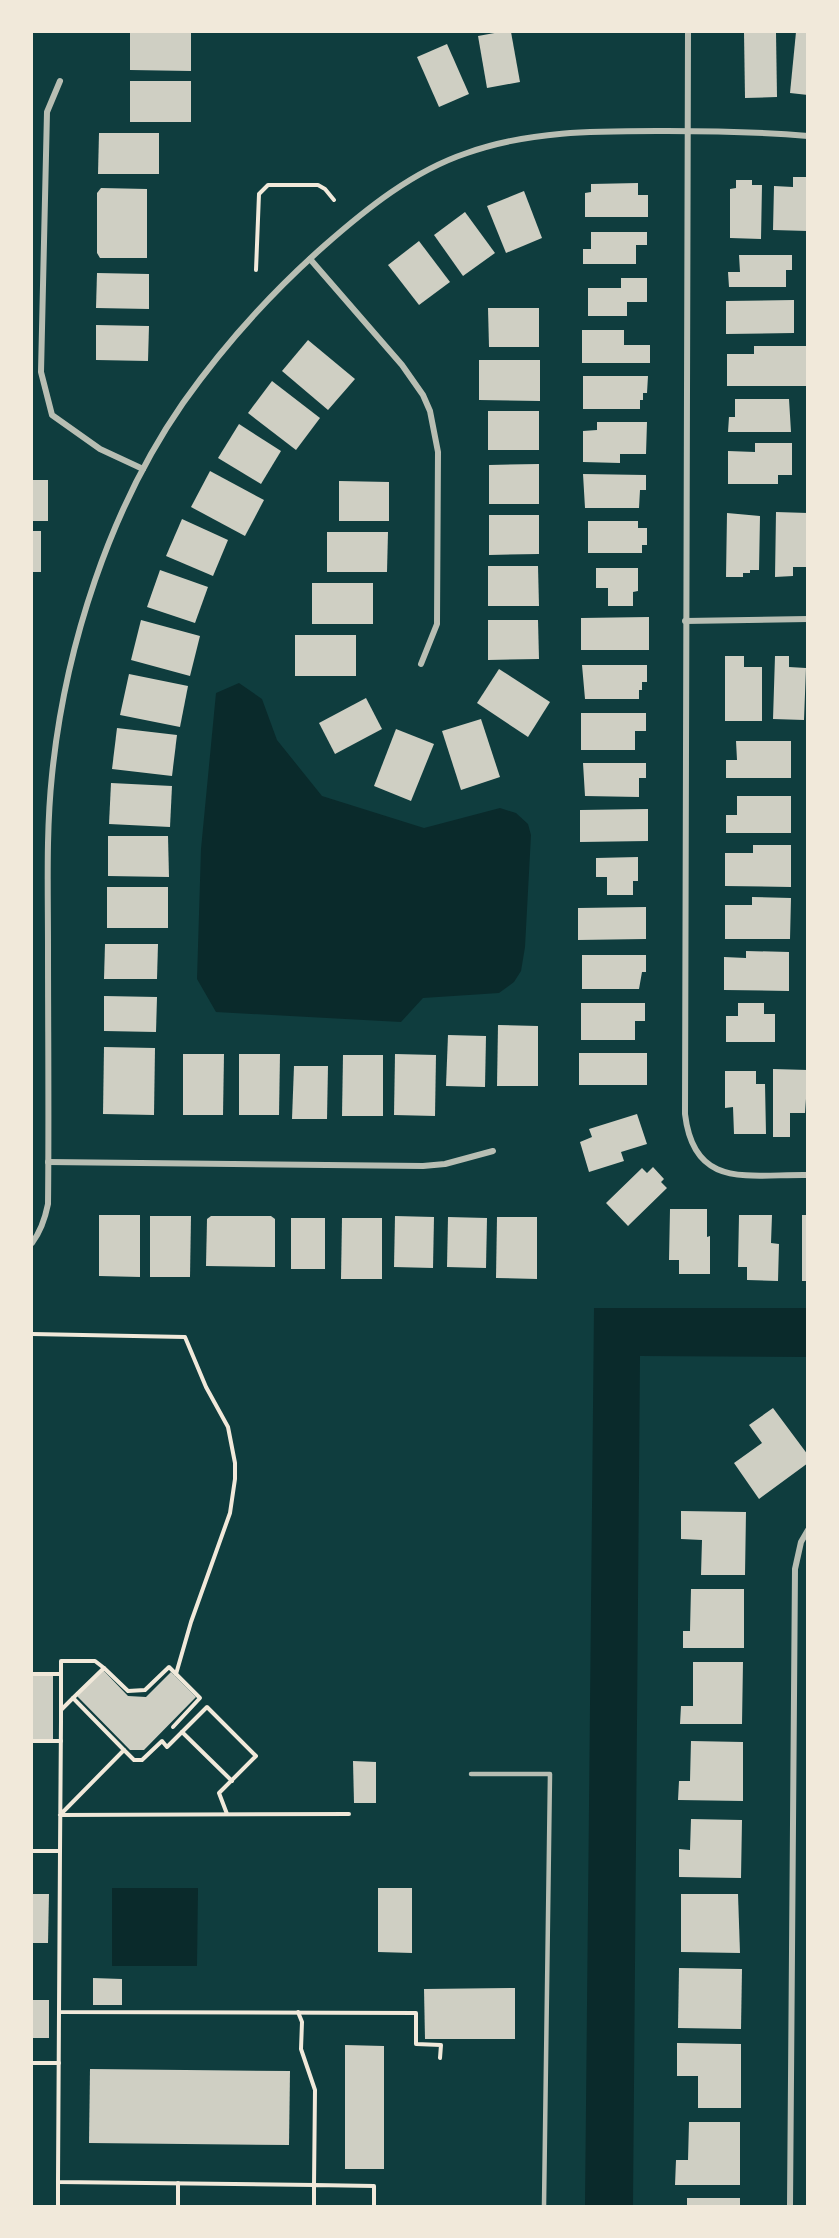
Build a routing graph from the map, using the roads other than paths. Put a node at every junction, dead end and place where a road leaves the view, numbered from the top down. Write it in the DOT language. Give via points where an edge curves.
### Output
graph roads {
  1 [pos="688,32"];
  2 [pos="60,81"];
  3 [pos="688,131"];
  4 [pos="807,136"];
  5 [pos="310,259"];
  6 [pos="143,469"];
  7 [pos="807,619"];
  8 [pos="685,621"];
  9 [pos="422,664"];
  10 [pos="493,1151"];
  11 [pos="48,1162"];
  12 [pos="807,1175"];
  13 [pos="32,1243"];
  14 [pos="807,1530"];
  15 [pos="471,1774"];
  16 [pos="544,2206"];
  17 [pos="790,2206"];
  1 -- 3 [label="street"];
  2 -- 6 [label="street" via="47,112 41,372 52,415 100,449"];
  3 -- 4 [label="street"];
  3 -- 5 [label="street" via="567,132 501,142 464,153 421,173 352,222"];
  3 -- 8 [label="street"];
  5 -- 6 [label="street" via="227,345 182,404"];
  5 -- 9 [label="street" via="402,364 430,411 438,452 437,624"];
  6 -- 11 [label="street" via="87,604 52,772 48,836"];
  7 -- 8 [label="street"];
  8 -- 12 [label="street" via="687,1130 700,1159 723,1172"];
  10 -- 11 [label="street" via="423,1166"];
  11 -- 13 [label="street" via="45,1221"];
  14 -- 17 [label="street" via="795,1569"];
  15 -- 16 [label="lane" via="550,1774"];
}
